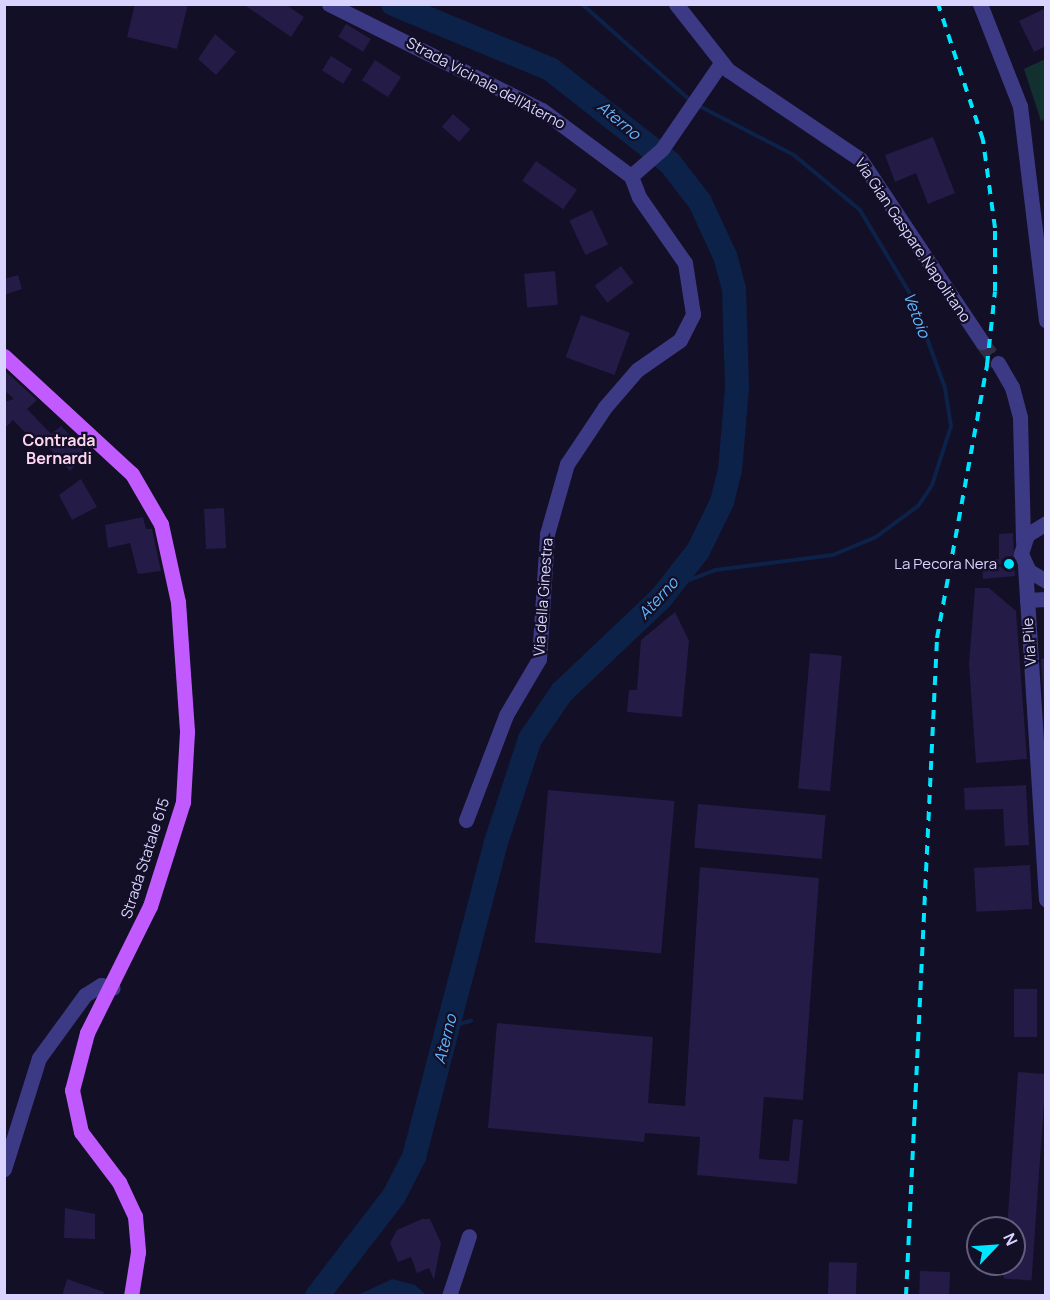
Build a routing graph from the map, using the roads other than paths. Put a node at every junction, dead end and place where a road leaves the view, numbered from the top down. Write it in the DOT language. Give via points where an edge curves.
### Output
graph roads {
  1 [pos="329,4"];
  2 [pos="676,4"];
  3 [pos="980,4"];
  4 [pos="721,63"];
  5 [pos="631,176"];
  6 [pos="1034,234"];
  7 [pos="1046,252"];
  8 [pos="1044,282"];
  9 [pos="1046,320"];
  10 [pos="982,342"];
  11 [pos="4,356"];
  12 [pos="998,363"];
  13 [pos="1021,489"];
  14 [pos="1046,523"];
  15 [pos="1023,542"];
  16 [pos="1025,566"];
  17 [pos="1046,580"];
  18 [pos="1046,598"];
  19 [pos="1026,600"];
  20 [pos="466,820"];
  21 [pos="1046,899"];
  22 [pos="112,988"];
  23 [pos="4,1169"];
  24 [pos="469,1236"];
  25 [pos="131,1296"];
  26 [pos="449,1296"];
  1 -- 5 [label="street, Strada Vicinale dell'Aterno" via="542,110"];
  2 -- 4 [label="street, Via Gian Gaspare Napolitano"];
  3 -- 6 [label="street" via="1018,100"];
  4 -- 5 [label="street" via="690,111 645,166"];
  4 -- 10 [label="street, Via Gian Gaspare Napolitano" via="854,152"];
  5 -- 20 [label="street, Via della Ginestra" via="639,197 682,257 693,314 673,347 637,370 605,407 567,464 545,551 539,659 506,715"];
  6 -- 7 [label="street"];
  6 -- 8 [label="street"];
  8 -- 9 [label="street"];
  11 -- 22 [label="main road, Strada Statale 615" via="132,474 161,524 176,590 187,732 183,802 150,906"];
  12 -- 13 [label="street" via="1019,410"];
  13 -- 14 [label="street" via="1031,512"];
  13 -- 15 [label="street"];
  14 -- 15 [label="street"];
  15 -- 16 [label="street, Via Pile"];
  16 -- 17 [label="street"];
  16 -- 19 [label="street, Via Pile"];
  18 -- 19 [label="street"];
  19 -- 21 [label="street, Via Pile"];
  22 -- 23 [label="street" via="101,986 85,995 39,1058"];
  22 -- 25 [label="main road, Strada Statale 615" via="82,1046 72,1103 81,1132 119,1182 135,1216 138,1252"];
  24 -- 26 [label="street"];
}
